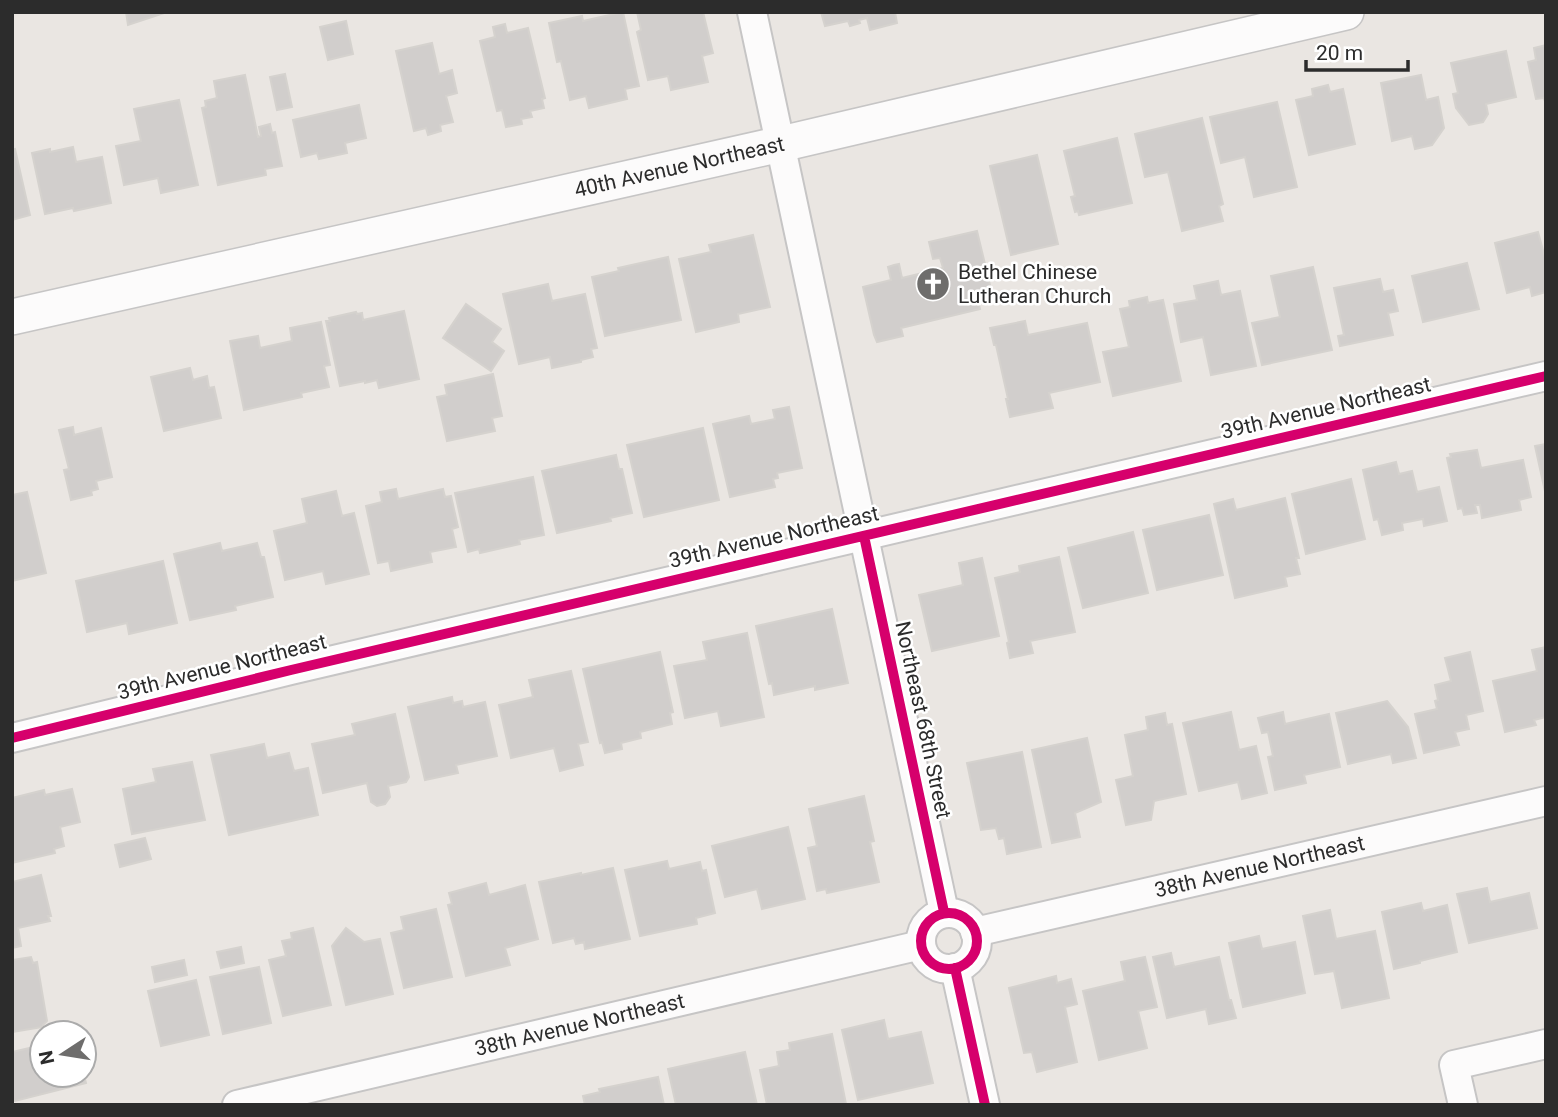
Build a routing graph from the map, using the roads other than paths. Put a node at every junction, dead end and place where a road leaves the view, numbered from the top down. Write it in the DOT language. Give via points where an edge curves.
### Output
graph roads {
  1 [pos="752,12"];
  2 [pos="1346,12"];
  3 [pos="780,144"];
  4 [pos="12,317"];
  5 [pos="1546,376"];
  6 [pos="864,536"];
  7 [pos="12,738"];
  8 [pos="1546,802"];
  9 [pos="944,912"];
  10 [pos="975,932"];
  11 [pos="921,945"];
  12 [pos="955,968"];
  13 [pos="1546,1044"];
  14 [pos="237,1105"];
  15 [pos="985,1105"];
  16 [pos="1463,1105"];
  1 -- 3 [label="street, Northeast 68th Street"];
  2 -- 3 [label="street, 40th Avenue Northeast"];
  3 -- 4 [label="street, 40th Avenue Northeast"];
  3 -- 6 [label="street, Northeast 68th Street"];
  5 -- 6 [label="street, 39th Avenue Northeast"];
  6 -- 7 [label="street, 39th Avenue Northeast"];
  6 -- 9 [label="street, Northeast 68th Street"];
  8 -- 10 [label="street, 38th Avenue Northeast"];
  9 -- 10 [label="street" via="963,916"];
  9 -- 11 [label="street" via="927,922"];
  10 -- 12 [label="street" via="972,957"];
  11 -- 12 [label="street" via="932,964"];
  11 -- 14 [label="street, 38th Avenue Northeast"];
  12 -- 15 [label="street"];
  13 -- 16 [label="street" via="1454,1065"];
}
